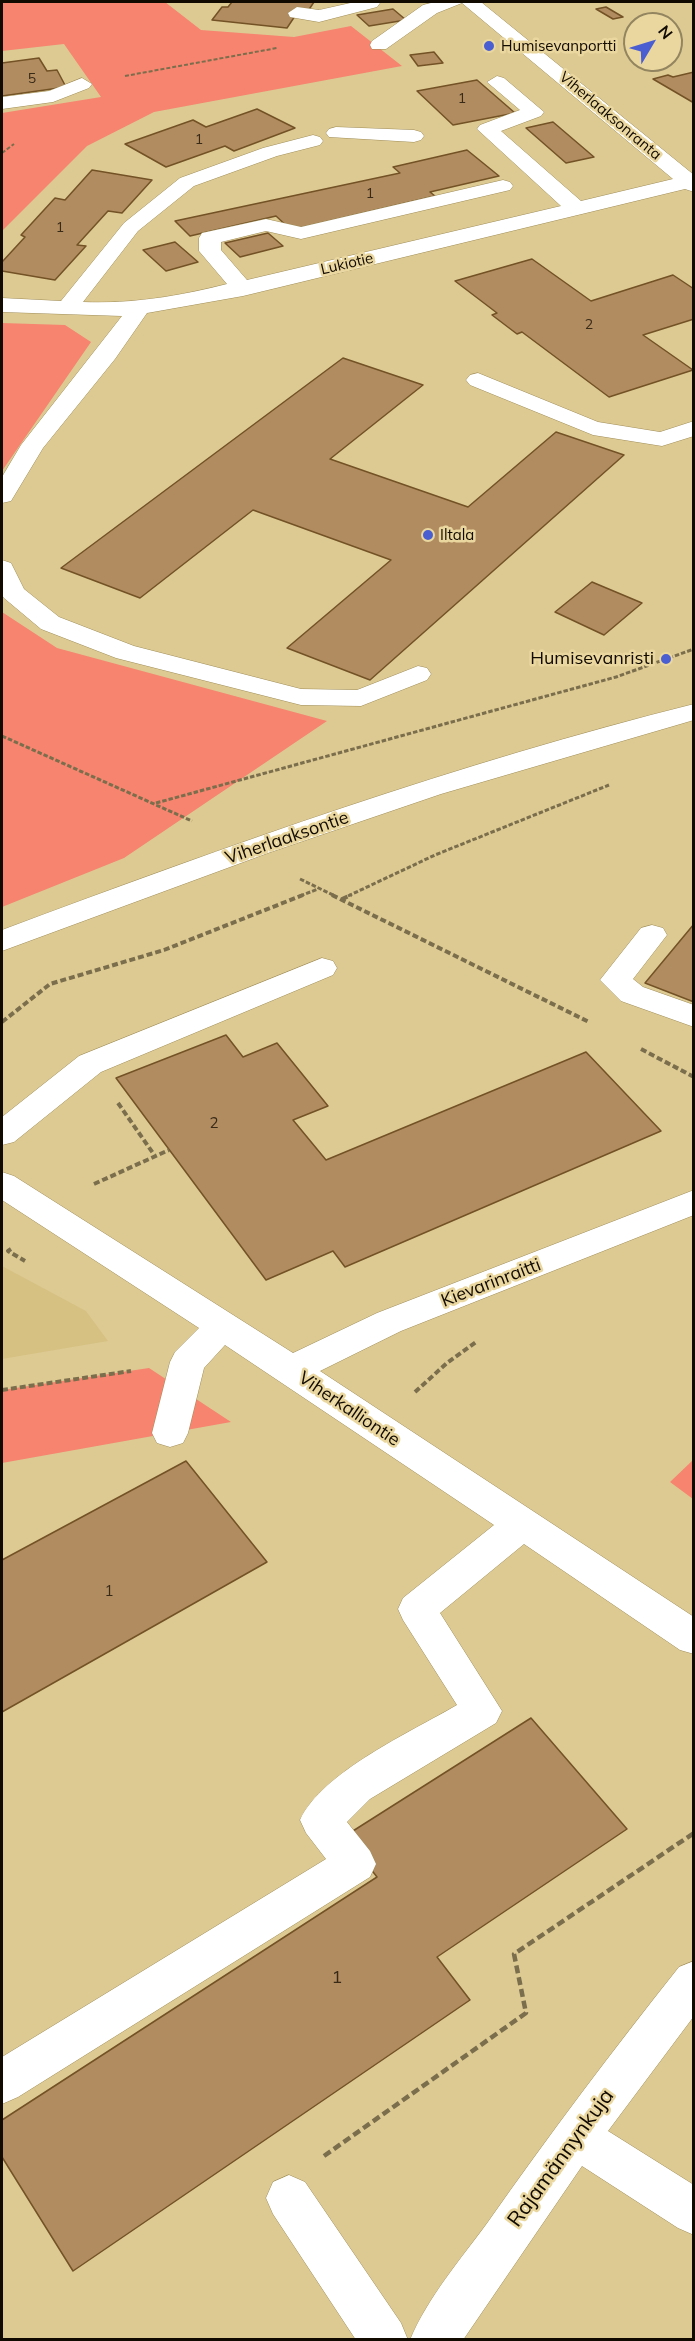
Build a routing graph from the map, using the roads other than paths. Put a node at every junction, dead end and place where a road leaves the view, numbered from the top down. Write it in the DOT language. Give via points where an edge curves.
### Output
graph roads {
  1 [pos="370,2"];
  2 [pos="392,2"];
  3 [pos="453,2"];
  4 [pos="470,2"];
  5 [pos="297,13"];
  6 [pos="379,45"];
  7 [pos="497,82"];
  8 [pos="82,84"];
  9 [pos="2,103"];
  10 [pos="336,133"];
  11 [pos="414,136"];
  12 [pos="313,141"];
  13 [pos="691,184"];
  14 [pos="502,186"];
  15 [pos="577,209"];
  16 [pos="243,289"];
  17 [pos="2,305"];
  18 [pos="140,307"];
  19 [pos="66,309"];
  20 [pos="478,380"];
  21 [pos="693,428"];
  22 [pos="2,496"];
  23 [pos="2,568"];
  24 [pos="418,674"];
  25 [pos="693,691"];
  26 [pos="693,712"];
  27 [pos="574,742"];
  28 [pos="652,935"];
  29 [pos="2,942"];
  30 [pos="322,968"];
  31 [pos="693,1017"];
  32 [pos="2,1134"];
  33 [pos="2,1184"];
  34 [pos="693,1202"];
  35 [pos="221,1327"];
  36 [pos="291,1370"];
  37 [pos="170,1433"];
  38 [pos="521,1525"];
  39 [pos="693,1638"];
  40 [pos="693,1981"];
  41 [pos="2,2082"];
  42 [pos="577,2137"];
  43 [pos="289,2198"];
  44 [pos="693,2212"];
  45 [pos="384,2340"];
  46 [pos="434,2340"];
  1 -- 2 [label="street"];
  1 -- 5 [label="street" via="319,16"];
  3 -- 6 [label="street" via="430,9"];
  4 -- 13 [label="street, Viherlaaksonranta"];
  7 -- 15 [label="street" via="534,112 488,129"];
  8 -- 9 [label="street" via="53,96"];
  10 -- 11 [label="street"];
  12 -- 19 [label="street" via="187,182 130,227"];
  13 -- 15 [label="street, Lukiotie"];
  14 -- 16 [label="street" via="301,233 266,225 210,238 210,251"];
  15 -- 16 [label="street, Lukiotie"];
  16 -- 18 [label="street, Lukiotie"];
  17 -- 19 [label="street, Lukiotie"];
  18 -- 19 [label="street, Lukiotie"];
  18 -- 22 [label="street" via="33,445"];
  20 -- 21 [label="street" via="593,428 662,439"];
  23 -- 24 [label="street" via="13,593 50,623 124,652 301,698 360,698"];
  25 -- 27 [label="street, Viherlaaksontie"];
  26 -- 27 [label="street, Viherlaaksontie"];
  27 -- 29 [label="street, Viherlaaksontie" via="321,826"];
  28 -- 31 [label="street" via="615,980 632,994"];
  30 -- 32 [label="street" via="90,1064"];
  33 -- 35 [label="street, Viherkalliontie"];
  34 -- 36 [label="street, Kievarinraitti" via="389,1322"];
  35 -- 36 [label="street, Viherkalliontie"];
  35 -- 37 [label="street" via="188,1362"];
  36 -- 38 [label="street, Viherkalliontie"];
  38 -- 39 [label="street, Viherkalliontie"];
  38 -- 41 [label="street" via="417,1609 482,1711 356,1786 321,1820 355,1864"];
  40 -- 42 [label="street, Rajamännynkuja"];
  42 -- 44 [label="street"];
  42 -- 46 [label="street, Rajamännynkuja"];
  43 -- 45 [label="street"];
}
